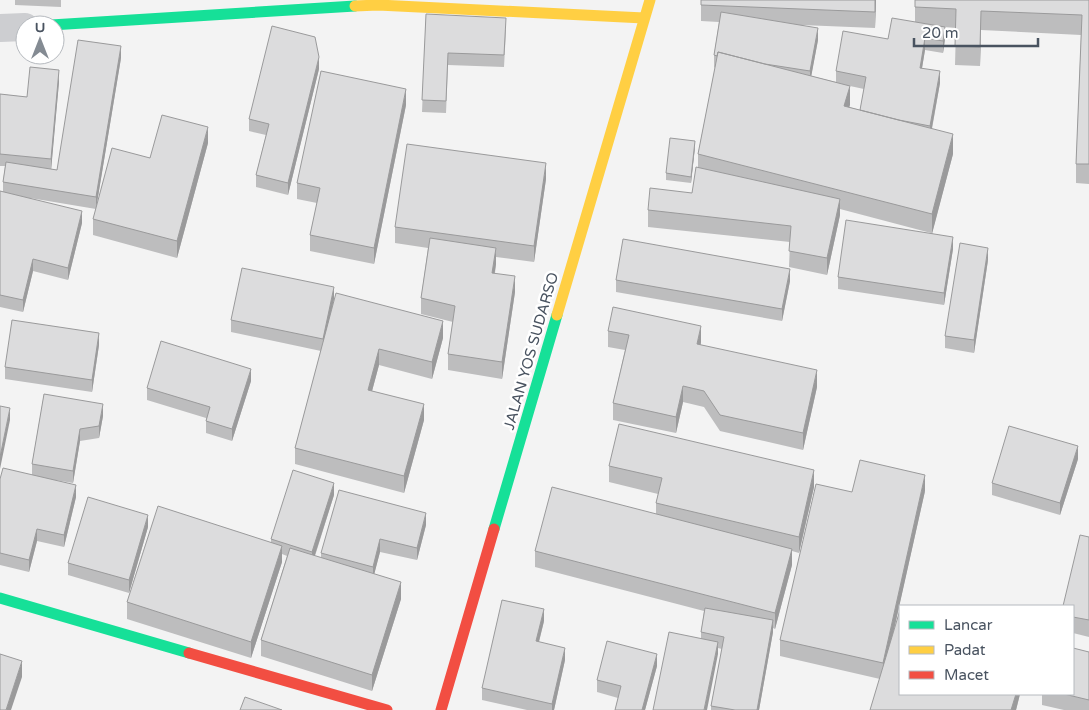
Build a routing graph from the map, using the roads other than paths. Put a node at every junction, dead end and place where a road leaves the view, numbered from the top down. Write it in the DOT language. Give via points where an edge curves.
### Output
graph roads {
  1 [pos="650,0"];
  2 [pos="644,18"];
  3 [pos="65,24"];
  4 [pos="15,27"];
  5 [pos="0,28"];
  6 [pos="0,598"];
  7 [pos="387,710"];
  8 [pos="442,710"];
  1 -- 2 [label="street, JALAN YOS SUDARSO"];
  2 -- 3 [label="street" via="378,4"];
  2 -- 8 [label="street, JALAN YOS SUDARSO"];
  4 -- 5 [label="street"];
  6 -- 7 [label="street"];
}
